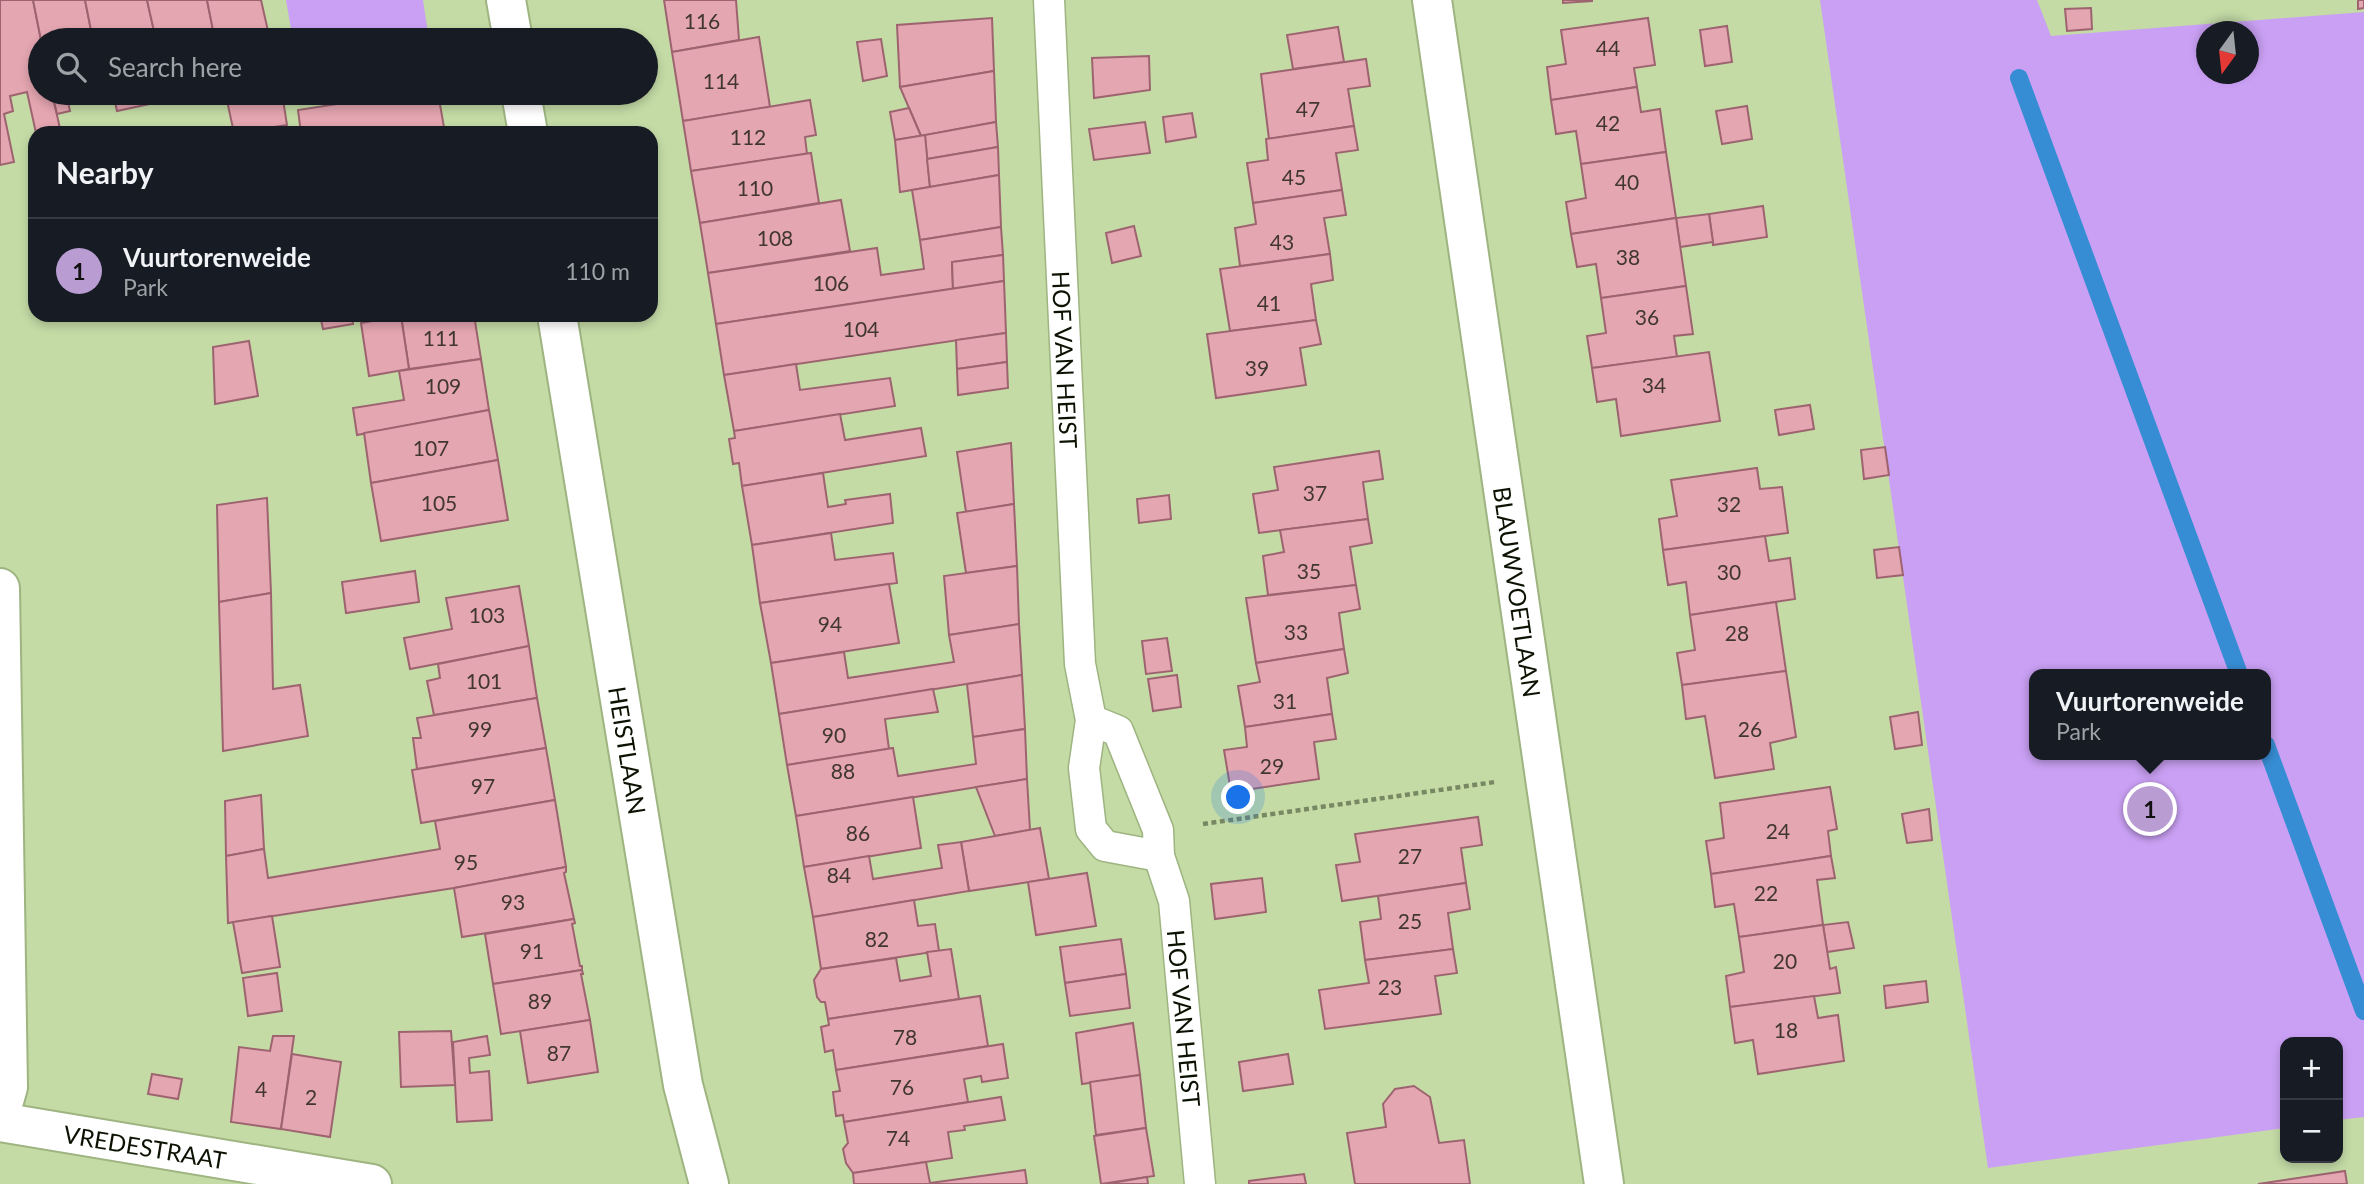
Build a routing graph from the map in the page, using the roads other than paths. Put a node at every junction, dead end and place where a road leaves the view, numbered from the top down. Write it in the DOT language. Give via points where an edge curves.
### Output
graph roads {
  1 [pos="506,0"];
  2 [pos="1049,0"];
  3 [pos="1432,0"];
  4 [pos="511,28"];
  5 [pos="523,105"];
  6 [pos="527,126"];
  7 [pos="558,322"];
  8 [pos="0,588"];
  9 [pos="1091,720"];
  10 [pos="1158,843"];
  11 [pos="0,1115"];
  12 [pos="0,1122"];
  13 [pos="276,1176"];
  14 [pos="372,1184"];
  15 [pos="709,1184"];
  16 [pos="1200,1184"];
  17 [pos="1604,1184"];
  1 -- 4 [label="street"];
  2 -- 9 [label="lane, HOF VAN HEIST" via="1080,664"];
  3 -- 17 [label="street, BLAUWVOETLAAN"];
  5 -- 6 [label="street"];
  7 -- 15 [label="street, HEISTLAAN" via="683,1085"];
  8 -- 11 [label="street" via="8,1087"];
  9 -- 10 [label="lane, HOF VAN HEIST" via="1118,731"];
  9 -- 10 [label="lane, HOF VAN HEIST" via="1084,768 1091,829 1105,846"];
  10 -- 16 [label="lane, HOF VAN HEIST" via="1174,901"];
  12 -- 13 [label="street, VREDESTRAAT"];
  13 -- 14 [label="street, VREDESTRAAT"];
}
